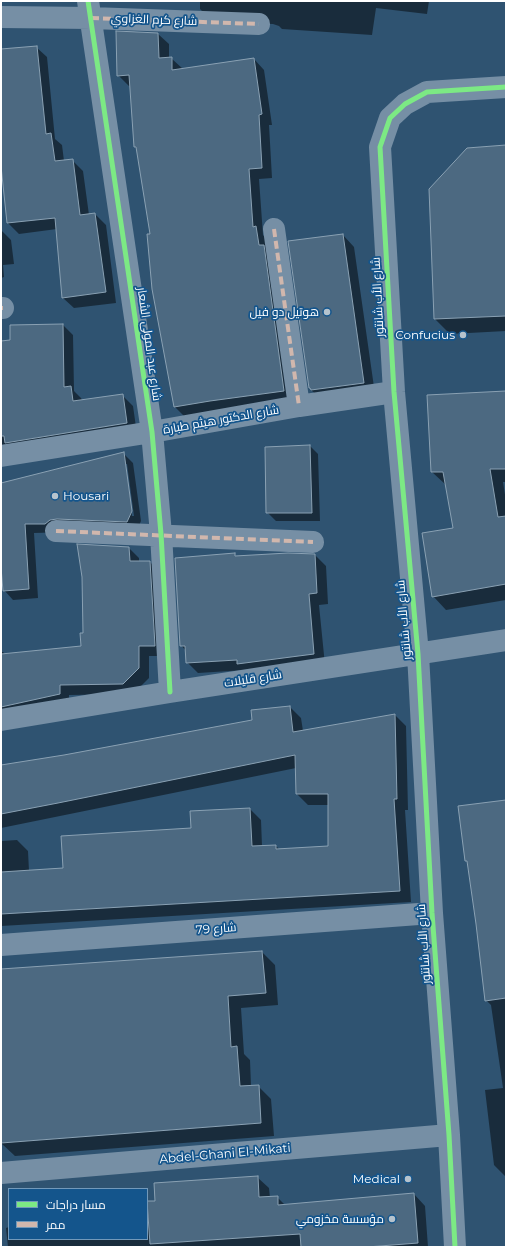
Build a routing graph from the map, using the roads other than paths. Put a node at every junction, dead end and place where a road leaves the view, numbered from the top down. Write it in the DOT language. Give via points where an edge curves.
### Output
graph roads {
  1 [pos="89,10"];
  2 [pos="1,17"];
  3 [pos="259,24"];
  4 [pos="506,87"];
  5 [pos="274,229"];
  6 [pos="394,392"];
  7 [pos="298,406"];
  8 [pos="152,432"];
  9 [pos="1,456"];
  10 [pos="56,531"];
  11 [pos="161,534"];
  12 [pos="313,542"];
  13 [pos="506,640"];
  14 [pos="418,654"];
  15 [pos="170,692"];
  16 [pos="1,720"];
  17 [pos="432,913"];
  18 [pos="1,945"];
  19 [pos="449,1135"];
  20 [pos="1,1173"];
  21 [pos="455,1247"];
  1 -- 2 [label="street, شارع كرم الغزاوي"];
  1 -- 3 [label="street, شارع كرم الغزاوي"];
  1 -- 8 [label="street, شارع عبد المولى الشعار"];
  4 -- 6 [label="street, شارع الأب شانتور" via="427,92 405,104 390,118 380,147"];
  5 -- 7 [label="street"];
  6 -- 7 [label="street, شارع الدكتور هيثم طبارة"];
  6 -- 14 [label="street, شارع الأب شانتور"];
  7 -- 8 [label="street, شارع الدكتور هيثم طبارة"];
  8 -- 9 [label="street, شارع الدكتور هيثم طبارة"];
  8 -- 11 [label="street, شارع عبد المولى الشعار"];
  10 -- 11 [label="street"];
  11 -- 12 [label="street"];
  11 -- 15 [label="street, شارع عبد المولى الشعار"];
  13 -- 14 [label="street, شارع قليلات"];
  14 -- 15 [label="street, شارع قليلات"];
  14 -- 17 [label="street, شارع الأب شانتور"];
  15 -- 16 [label="street, شارع قليلات"];
  17 -- 18 [label="street, شارع 79"];
  17 -- 19 [label="street, شارع الأب شانتور"];
  19 -- 20 [label="street, Abdel-Ghani El-Mikati"];
  19 -- 21 [label="street, شارع الأب شانتور"];
}
